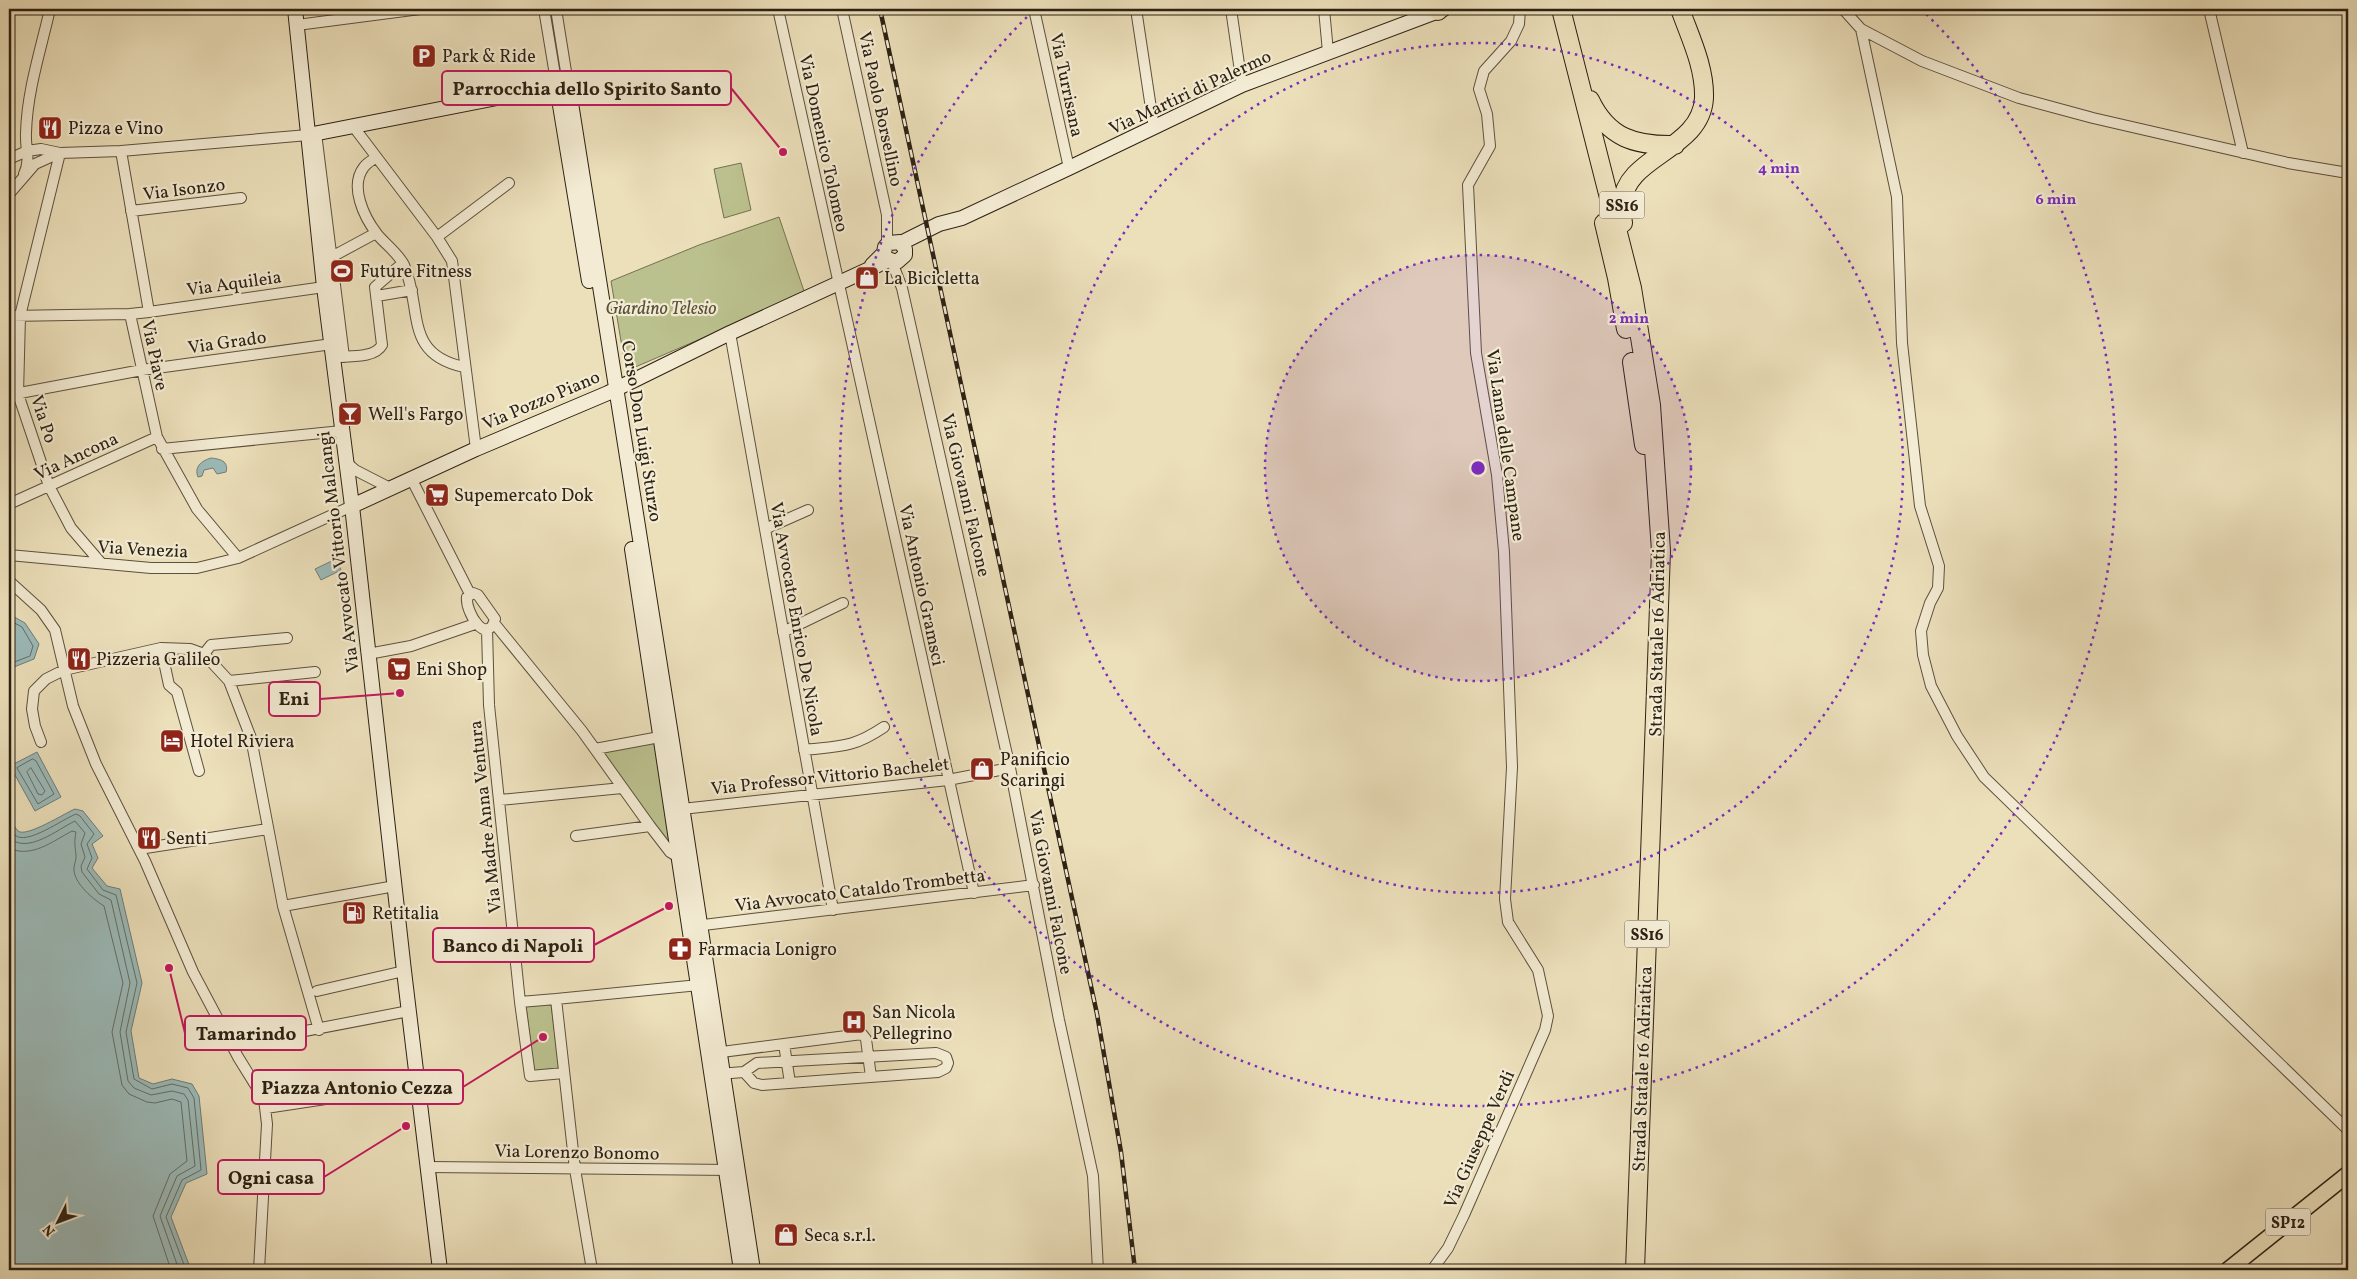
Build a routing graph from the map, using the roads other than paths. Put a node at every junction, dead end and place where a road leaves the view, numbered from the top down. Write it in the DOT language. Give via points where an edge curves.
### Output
graph roads {
  1 [pos="50,9"];
  2 [pos="294,9"];
  3 [pos="420,9"];
  4 [pos="544,9"];
  5 [pos="556,9"];
  6 [pos="778,9"];
  7 [pos="842,9"];
  8 [pos="1034,9"];
  9 [pos="1136,9"];
  10 [pos="1230,9"];
  11 [pos="1324,9"];
  12 [pos="1440,9"];
  13 [pos="1520,9"];
  14 [pos="1550,9"];
  15 [pos="1562,9"];
  16 [pos="1680,9"];
  17 [pos="1843,9"];
  18 [pos="2209,9"];
  19 [pos="297,25"];
  20 [pos="1861,29"];
  21 [pos="1328,52"];
  22 [pos="1575,66"];
  23 [pos="562,85"];
  24 [pos="1242,85"];
  25 [pos="353,126"];
  26 [pos="1154,128"];
  27 [pos="312,134"];
  28 [pos="1675,144"];
  29 [pos="27,151"];
  30 [pos="121,151"];
  31 [pos="60,153"];
  32 [pos="2243,153"];
  33 [pos="376,158"];
  34 [pos="9,159"];
  35 [pos="1069,168"];
  36 [pos="2348,173"];
  37 [pos="24,174"];
  38 [pos="510,183"];
  39 [pos="9,194"];
  40 [pos="241,198"];
  41 [pos="131,211"];
  42 [pos="962,218"];
  43 [pos="376,233"];
  44 [pos="437,238"];
  45 [pos="895,252"];
  46 [pos="327,259"];
  47 [pos="403,263"];
  48 [pos="838,284"];
  49 [pos="324,287"];
  50 [pos="1632,288"];
  51 [pos="412,290"];
  52 [pos="377,296"];
  53 [pos="149,312"];
  54 [pos="130,314"];
  55 [pos="9,316"];
  56 [pos="20,316"];
  57 [pos="730,333"];
  58 [pos="336,353"];
  59 [pos="464,367"];
  60 [pos="142,370"];
  61 [pos="612,390"];
  62 [pos="14,394"];
  63 [pos="342,431"];
  64 [pos="157,437"];
  65 [pos="476,449"];
  66 [pos="162,450"];
  67 [pos="346,462"];
  68 [pos="412,480"];
  69 [pos="49,486"];
  70 [pos="392,490"];
  71 [pos="9,504"];
  72 [pos="352,506"];
  73 [pos="808,510"];
  74 [pos="765,530"];
  75 [pos="9,555"];
  76 [pos="238,558"];
  77 [pos="101,563"];
  78 [pos="9,581"];
  79 [pos="470,594"];
  80 [pos="843,603"];
  81 [pos="475,624"];
  82 [pos="490,626"];
  83 [pos="783,632"];
  84 [pos="287,638"];
  85 [pos="161,648"];
  86 [pos="204,654"];
  87 [pos="368,654"];
  88 [pos="64,670"];
  89 [pos="315,672"];
  90 [pos="229,680"];
  91 [pos="884,727"];
  92 [pos="666,739"];
  93 [pos="41,742"];
  94 [pos="595,749"];
  95 [pos="804,750"];
  96 [pos="1010,768"];
  97 [pos="199,771"];
  98 [pos="948,780"];
  99 [pos="622,788"];
  100 [pos="812,794"];
  101 [pos="500,800"];
  102 [pos="682,809"];
  103 [pos="650,826"];
  104 [pos="268,829"];
  105 [pos="576,836"];
  106 [pos="139,849"];
  107 [pos="680,858"];
  108 [pos="1034,885"];
  109 [pos="395,886"];
  110 [pos="974,893"];
  111 [pos="283,906"];
  112 [pos="833,910"];
  113 [pos="695,926"];
  114 [pos="404,971"];
  115 [pos="699,985"];
  116 [pos="316,991"];
  117 [pos="556,999"];
  118 [pos="520,1002"];
  119 [pos="409,1010"];
  120 [pos="1548,1016"];
  121 [pos="319,1030"];
  122 [pos="784,1044"];
  123 [pos="232,1045"];
  124 [pos="714,1053"];
  125 [pos="868,1056"];
  126 [pos="787,1061"];
  127 [pos="744,1072"];
  128 [pos="564,1073"];
  129 [pos="717,1074"];
  130 [pos="870,1077"];
  131 [pos="790,1083"];
  132 [pos="418,1085"];
  133 [pos="266,1108"];
  134 [pos="2348,1130"];
  135 [pos="427,1167"];
  136 [pos="575,1169"];
  137 [pos="732,1170"];
  138 [pos="2348,1174"];
  139 [pos="259,1270"];
  140 [pos="440,1270"];
  141 [pos="592,1270"];
  142 [pos="741,1270"];
  143 [pos="753,1270"];
  144 [pos="1098,1270"];
  145 [pos="1432,1270"];
  146 [pos="1624,1270"];
  147 [pos="1635,1270"];
  148 [pos="2228,1270"];
  1 -- 29 [label="street" via="33,84 26,133"];
  2 -- 19 [label="street, Via Avvocato Vittorio Malcangi"];
  3 -- 19 [label="street"];
  4 -- 23 [label="street, Corso Don Luigi Sturzo"];
  5 -- 23 [label="street, Corso Don Luigi Sturzo"];
  6 -- 48 [label="street, Via Domenico Tolomeo"];
  7 -- 45 [label="street, Via Paolo Borsellino"];
  8 -- 35 [label="street, Via Turrisana"];
  9 -- 26 [label="street"];
  10 -- 24 [label="street"];
  11 -- 21 [label="street"];
  12 -- 21 [label="street, Via Martiri di Palermo"];
  13 -- 120 [label="street, Via Lama delle Campane" via="1519,24 1511,41 1484,71 1479,89 1487,114 1490,146 1468,185 1476,353 1497,475 1504,552 1512,767 1505,899 1508,922 1538,970"];
  14 -- 146 [label="highway, Strada Statale 16 Adriatica / SS16" via="1617,278 1646,465 1650,547"];
  15 -- 22 [label="highway, Strada Statale 16 Adriatica / SS16"];
  16 -- 28 [label="highway, SS16" via="1703,74 1704,100 1698,119 1685,137"];
  17 -- 20 [label="street"];
  18 -- 32 [label="street"];
  19 -- 27 [label="street, Via Avvocato Vittorio Malcangi"];
  20 -- 32 [label="street" via="1922,60 2019,98"];
  20 -- 134 [label="street" via="1897,197 1902,343 1919,496 1939,566 1938,588 1921,631 1930,686 1984,777"];
  21 -- 24 [label="street, Via Martiri di Palermo"];
  22 -- 28 [label="highway, SS16" via="1598,116 1612,131 1633,142 1651,146"];
  22 -- 50 [label="highway, Strada Statale 16 Adriatica / SS16"];
  23 -- 25 [label="street"];
  23 -- 61 [label="street, Corso Don Luigi Sturzo"];
  24 -- 26 [label="street, Via Martiri di Palermo"];
  25 -- 27 [label="street"];
  25 -- 33 [label="street"];
  26 -- 35 [label="street, Via Martiri di Palermo"];
  27 -- 30 [label="street"];
  27 -- 46 [label="street, Via Avvocato Vittorio Malcangi"];
  28 -- 50 [label="highway, SS16" via="1641,169 1628,184 1622,202"];
  29 -- 31 [label="street" via="41,149"];
  29 -- 34 [label="street"];
  29 -- 37 [label="street" via="29,159"];
  30 -- 31 [label="street"];
  30 -- 41 [label="street, Via Piave"];
  31 -- 37 [label="street" via="47,156"];
  31 -- 56 [label="street, Via Po"];
  32 -- 36 [label="street"];
  33 -- 43 [label="street" via="364,167 358,180 360,202"];
  33 -- 44 [label="street"];
  35 -- 42 [label="street, Via Martiri di Palermo"];
  37 -- 39 [label="street"];
  38 -- 44 [label="street"];
  40 -- 41 [label="street, Via Isonzo"];
  41 -- 53 [label="street, Via Piave"];
  42 -- 45 [label="street, Via Pozzo Piano" via="941,233"];
  43 -- 46 [label="street"];
  43 -- 47 [label="street"];
  44 -- 59 [label="street" via="452,261"];
  45 -- 48 [label="street, Via Pozzo Piano"];
  45 -- 96 [label="street, Via Giovanni Falcone"];
  46 -- 49 [label="street, Via Avvocato Vittorio Malcangi"];
  46 -- 58 [label="street, Via Avvocato Vittorio Malcangi"];
  47 -- 51 [label="street"];
  47 -- 52 [label="street" via="376,287"];
  48 -- 57 [label="street, Via Pozzo Piano"];
  48 -- 98 [label="street, Via Antonio Gramsci"];
  49 -- 53 [label="street, Via Aquileia"];
  49 -- 58 [label="street, Via Avvocato Vittorio Malcangi"];
  50 -- 147 [label="highway, Strada Statale 16 Adriatica / SS16" via="1651,405 1661,551"];
  51 -- 52 [label="street"];
  51 -- 59 [label="street" via="417,330 424,345 438,358"];
  52 -- 58 [label="street, Via Grado" via="380,350 373,354"];
  53 -- 54 [label="street, Via Piave"];
  54 -- 56 [label="street"];
  54 -- 60 [label="street, Via Piave"];
  55 -- 56 [label="street"];
  56 -- 62 [label="street, Via Po"];
  57 -- 61 [label="street, Via Pozzo Piano"];
  57 -- 74 [label="street, Via Avvocato Enrico De Nicola"];
  58 -- 60 [label="street, Via Grado"];
  58 -- 63 [label="street, Via Avvocato Vittorio Malcangi"];
  59 -- 65 [label="street"];
  60 -- 62 [label="street, Via Grado"];
  60 -- 64 [label="street, Via Piave"];
  61 -- 65 [label="street, Via Pozzo Piano"];
  61 -- 92 [label="street, Corso Don Luigi Sturzo"];
  62 -- 69 [label="street, Via Po"];
  63 -- 66 [label="street"];
  63 -- 67 [label="street, Via Avvocato Vittorio Malcangi"];
  64 -- 66 [label="street, Via Piave"];
  64 -- 69 [label="street, Via Ancona"];
  65 -- 68 [label="street, Via Pozzo Piano"];
  66 -- 76 [label="street, Via Piave" via="197,509"];
  67 -- 70 [label="street"];
  67 -- 72 [label="street, Via Avvocato Vittorio Malcangi"];
  68 -- 70 [label="street, Via Pozzo Piano"];
  68 -- 79 [label="street"];
  69 -- 71 [label="street, Via Ancona"];
  69 -- 77 [label="street, Via Po" via="71,528"];
  70 -- 72 [label="street, Via Pozzo Piano"];
  72 -- 76 [label="street, Via Venezia"];
  72 -- 87 [label="street, Via Avvocato Vittorio Malcangi"];
  73 -- 74 [label="street"];
  74 -- 83 [label="street, Via Avvocato Enrico De Nicola"];
  75 -- 77 [label="street, Via Venezia"];
  76 -- 77 [label="street, Via Venezia" via="197,568"];
  78 -- 88 [label="street" via="42,610 55,630"];
  79 -- 81 [label="street" via="466,602"];
  79 -- 82 [label="street" via="478,596 494,614"];
  80 -- 83 [label="street"];
  81 -- 82 [label="street" via="482,629"];
  81 -- 87 [label="street" via="411,646"];
  82 -- 94 [label="street"];
  82 -- 101 [label="street, Via Madre Anna Ventura" via="489,705"];
  83 -- 95 [label="street, Via Avvocato Enrico De Nicola"];
  84 -- 86 [label="street" via="212,645"];
  85 -- 86 [label="street" via="190,649"];
  85 -- 88 [label="street"];
  85 -- 97 [label="street" via="169,685 178,692"];
  86 -- 90 [label="street"];
  87 -- 109 [label="street, Via Avvocato Vittorio Malcangi"];
  88 -- 93 [label="street" via="46,679 34,691 32,709"];
  88 -- 106 [label="street" via="73,706 96,764"];
  89 -- 90 [label="street"];
  90 -- 104 [label="street" via="251,738"];
  91 -- 95 [label="street" via="850,745"];
  92 -- 94 [label="street"];
  92 -- 102 [label="street"];
  92 -- 107 [label="street"];
  94 -- 99 [label="street"];
  95 -- 100 [label="street, Via Avvocato Enrico De Nicola"];
  96 -- 98 [label="street, Via Professor Vittorio Bachelet"];
  96 -- 108 [label="street, Via Giovanni Falcone"];
  98 -- 100 [label="street, Via Professor Vittorio Bachelet"];
  98 -- 110 [label="street, Via Antonio Gramsci"];
  99 -- 101 [label="street"];
  99 -- 103 [label="street"];
  100 -- 102 [label="street, Via Professor Vittorio Bachelet"];
  100 -- 112 [label="street, Via Avvocato Enrico De Nicola"];
  101 -- 118 [label="street, Via Madre Anna Ventura"];
  102 -- 113 [label="street"];
  103 -- 105 [label="street"];
  103 -- 107 [label="street" via="670,852"];
  104 -- 106 [label="street"];
  104 -- 111 [label="street"];
  106 -- 123 [label="street" via="193,972"];
  107 -- 113 [label="street"];
  108 -- 110 [label="street, Via Avvocato Cataldo Trombetta"];
  108 -- 144 [label="street, Via Giovanni Falcone" via="1093,1176"];
  109 -- 111 [label="street"];
  109 -- 114 [label="street, Via Avvocato Vittorio Malcangi"];
  110 -- 112 [label="street, Via Avvocato Cataldo Trombetta"];
  111 -- 121 [label="street"];
  112 -- 113 [label="street, Via Avvocato Cataldo Trombetta"];
  113 -- 115 [label="street"];
  113 -- 124 [label="street"];
  114 -- 116 [label="street"];
  114 -- 119 [label="street, Via Avvocato Vittorio Malcangi"];
  115 -- 117 [label="street"];
  115 -- 124 [label="street"];
  117 -- 118 [label="street"];
  117 -- 128 [label="street"];
  118 -- 128 [label="street, Via Madre Anna Ventura" via="530,1076"];
  119 -- 121 [label="street"];
  119 -- 132 [label="street, Via Avvocato Vittorio Malcangi"];
  120 -- 145 [label="street, Via Giuseppe Verdi" via="1545,1030 1464,1215 1448,1248"];
  121 -- 123 [label="street"];
  122 -- 124 [label="street"];
  122 -- 125 [label="street" via="862,1034 866,1039"];
  122 -- 126 [label="street"];
  123 -- 133 [label="street" via="259,1088"];
  124 -- 129 [label="street"];
  125 -- 126 [label="street"];
  125 -- 130 [label="street"];
  125 -- 130 [label="street" via="940,1053 948,1063 938,1072"];
  126 -- 127 [label="street" via="757,1064"];
  126 -- 131 [label="street"];
  127 -- 129 [label="street"];
  127 -- 131 [label="street" via="758,1084"];
  128 -- 136 [label="street"];
  129 -- 137 [label="street"];
  130 -- 131 [label="street"];
  132 -- 133 [label="street"];
  132 -- 135 [label="street, Via Avvocato Vittorio Malcangi"];
  133 -- 139 [label="street"];
  135 -- 136 [label="street, Via Lorenzo Bonomo"];
  135 -- 140 [label="street, Via Avvocato Vittorio Malcangi"];
  136 -- 137 [label="street, Via Lorenzo Bonomo"];
  136 -- 141 [label="street"];
  137 -- 142 [label="street"];
  137 -- 143 [label="street"];
  138 -- 148 [label="main road, SP12"];
}
